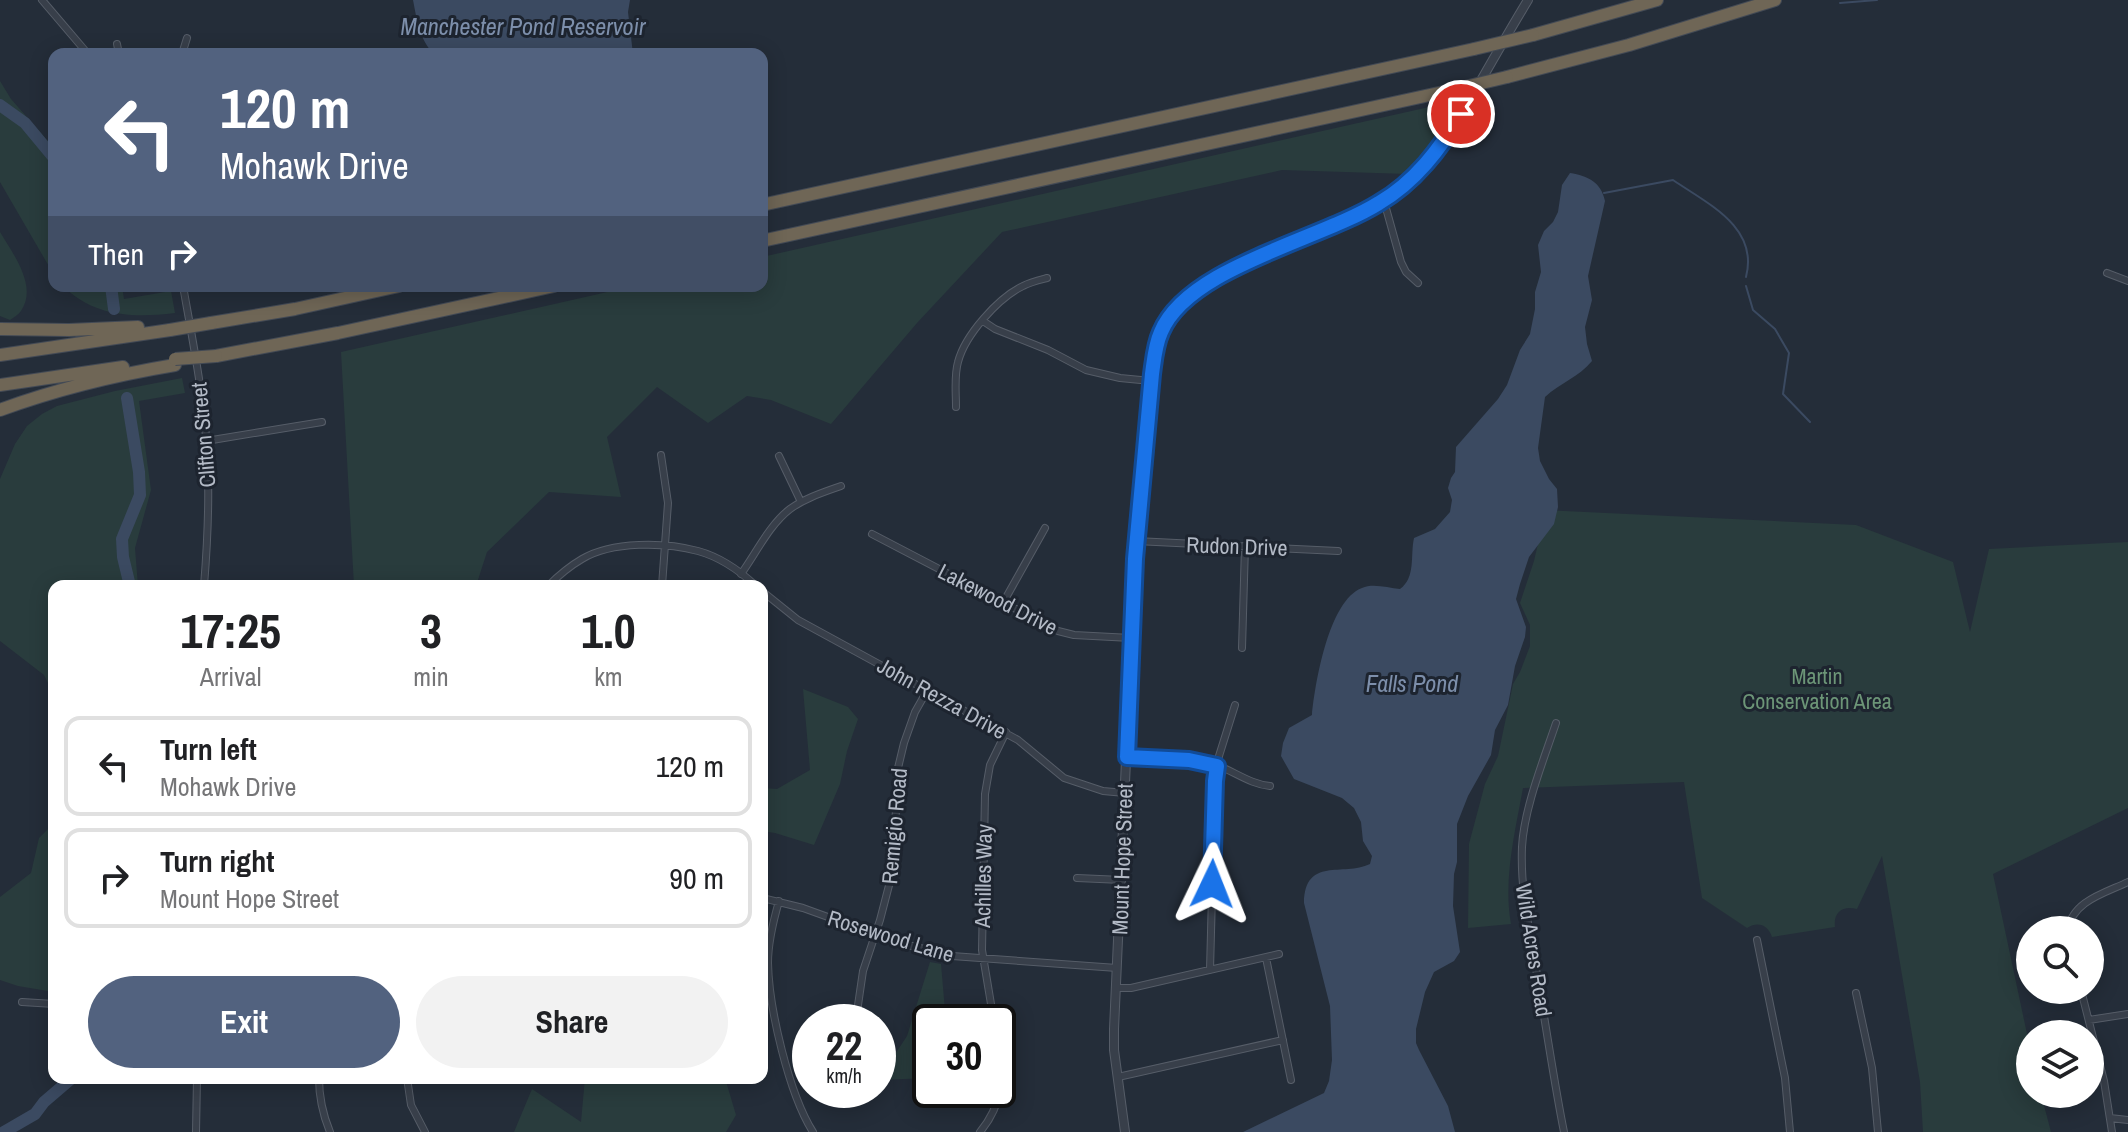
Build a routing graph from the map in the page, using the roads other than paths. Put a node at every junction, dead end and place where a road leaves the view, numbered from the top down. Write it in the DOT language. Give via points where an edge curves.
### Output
graph roads {
  1 [pos="42,0"];
  2 [pos="1528,0"];
  3 [pos="1657,0"];
  4 [pos="1775,0"];
  5 [pos="187,38"];
  6 [pos="117,44"];
  7 [pos="83,48"];
  8 [pos="118,48"];
  9 [pos="184,48"];
  10 [pos="1384,201"];
  11 [pos="768,204"];
  12 [pos="768,240"];
  13 [pos="2107,273"];
  14 [pos="1047,278"];
  15 [pos="2128,281"];
  16 [pos="1418,283"];
  17 [pos="184,292"];
  18 [pos="348,292"];
  19 [pos="372,292"];
  20 [pos="526,292"];
  21 [pos="210,320"];
  22 [pos="983,321"];
  23 [pos="170,326"];
  24 [pos="0,329"];
  25 [pos="0,355"];
  26 [pos="175,362"];
  27 [pos="1151,381"];
  28 [pos="0,385"];
  29 [pos="956,407"];
  30 [pos="0,410"];
  31 [pos="322,422"];
  32 [pos="206,441"];
  33 [pos="661,455"];
  34 [pos="779,456"];
  35 [pos="841,486"];
  36 [pos="801,502"];
  37 [pos="1045,528"];
  38 [pos="872,534"];
  39 [pos="1136,541"];
  40 [pos="665,546"];
  41 [pos="1245,546"];
  42 [pos="1338,551"];
  43 [pos="741,574"];
  44 [pos="204,580"];
  45 [pos="555,580"];
  46 [pos="662,580"];
  47 [pos="748,580"];
  48 [pos="768,596"];
  49 [pos="1003,603"];
  50 [pos="1131,638"];
  51 [pos="1242,648"];
  52 [pos="928,689"];
  53 [pos="1235,705"];
  54 [pos="1556,723"];
  55 [pos="1006,732"];
  56 [pos="1127,757"];
  57 [pos="1217,766"];
  58 [pos="1270,786"];
  59 [pos="1125,793"];
  60 [pos="1077,878"];
  61 [pos="1122,880"];
  62 [pos="2128,882"];
  63 [pos="768,899"];
  64 [pos="779,901"];
  65 [pos="2073,916"];
  66 [pos="874,933"];
  67 [pos="1757,940"];
  68 [pos="1279,954"];
  69 [pos="1266,958"];
  70 [pos="983,960"];
  71 [pos="1117,968"];
  72 [pos="1210,970"];
  73 [pos="1116,988"];
  74 [pos="1856,993"];
  75 [pos="22,1002"];
  76 [pos="48,1004"];
  77 [pos="858,1004"];
  78 [pos="991,1004"];
  79 [pos="2085,1004"];
  80 [pos="2128,1014"];
  81 [pos="2089,1020"];
  82 [pos="1283,1040"];
  83 [pos="1118,1077"];
  84 [pos="1291,1080"];
  85 [pos="2104,1081"];
  86 [pos="197,1084"];
  87 [pos="319,1084"];
  88 [pos="408,1084"];
  89 [pos="995,1108"];
  90 [pos="2110,1118"];
  91 [pos="2128,1120"];
  92 [pos="196,1132"];
  93 [pos="330,1132"];
  94 [pos="425,1132"];
  95 [pos="813,1132"];
  96 [pos="980,1132"];
  97 [pos="1125,1132"];
  98 [pos="1564,1132"];
  99 [pos="1790,1132"];
  100 [pos="1878,1132"];
  101 [pos="2112,1132"];
  1 -- 7 [label="street"];
  2 -- 10 [label="street, Mount Hope Street" via="1452,129 1407,183"];
  3 -- 11 [label="highway, bridge" via="1474,49"];
  4 -- 12 [label="highway, bridge" via="1507,77"];
  5 -- 9 [label="street"];
  6 -- 8 [label="street"];
  10 -- 16 [label="street" via="1401,262"];
  10 -- 27 [label="street, Mount Hope Street" via="1202,285 1179,304 1161,331"];
  13 -- 15 [label="street"];
  14 -- 22 [label="street" via="1008,295"];
  17 -- 32 [label="street, Clifton Street"];
  18 -- 21 [label="highway"];
  19 -- 21 [label="highway"];
  20 -- 26 [label="highway, bridge"];
  21 -- 23 [label="highway"];
  22 -- 27 [label="street" via="1086,370"];
  22 -- 29 [label="street" via="958,363"];
  23 -- 24 [label="highway"];
  23 -- 25 [label="highway"];
  26 -- 28 [label="highway"];
  26 -- 30 [label="highway"];
  27 -- 39 [label="street, Mount Hope Street"];
  31 -- 32 [label="street"];
  32 -- 44 [label="street, Clifton Street"];
  33 -- 40 [label="street" via="668,503"];
  34 -- 36 [label="street"];
  35 -- 36 [label="street"];
  36 -- 43 [label="street" via="779,519"];
  37 -- 49 [label="street"];
  38 -- 49 [label="street, Lakewood Drive"];
  39 -- 41 [label="street, Rudon Drive"];
  39 -- 50 [label="street, Mount Hope Street"];
  40 -- 43 [label="street" via="699,551"];
  40 -- 45 [label="street" via="626,546 584,557"];
  40 -- 46 [label="street"];
  41 -- 42 [label="street, Rudon Drive"];
  41 -- 51 [label="street"];
  43 -- 47 [label="street"];
  48 -- 52 [label="street, John Rezza Drive" via="798,620"];
  49 -- 50 [label="street, Lakewood Drive" via="1058,631"];
  50 -- 56 [label="street, Mount Hope Street"];
  52 -- 55 [label="street, John Rezza Drive"];
  52 -- 66 [label="street, Remigio Road" via="898,768 893,870"];
  53 -- 57 [label="street"];
  54 -- 98 [label="street, Wild Acres Road" via="1522,843 1522,875"];
  55 -- 59 [label="street, John Rezza Drive" via="1064,778"];
  55 -- 70 [label="street, Achilles Way" via="987,777"];
  56 -- 57 [label="street"];
  56 -- 59 [label="street, Mount Hope Street"];
  57 -- 58 [label="street"];
  57 -- 72 [label="street"];
  59 -- 61 [label="street, Mount Hope Street"];
  60 -- 61 [label="street"];
  61 -- 71 [label="street, Mount Hope Street"];
  62 -- 65 [label="street" via="2079,907"];
  63 -- 64 [label="street, Rosewood Lane"];
  64 -- 66 [label="street, Rosewood Lane"];
  64 -- 95 [label="street" via="768,961 773,1010 796,1096"];
  66 -- 70 [label="street, Rosewood Lane" via="927,951"];
  66 -- 77 [label="street, Remigio Road"];
  67 -- 99 [label="street" via="1785,1078"];
  68 -- 69 [label="street"];
  69 -- 72 [label="street"];
  69 -- 82 [label="street"];
  70 -- 71 [label="street, Rosewood Lane"];
  70 -- 78 [label="street, Achilles Way"];
  71 -- 73 [label="street, Mount Hope Street"];
  72 -- 73 [label="street"];
  73 -- 83 [label="street, Mount Hope Street"];
  74 -- 100 [label="street" via="1872,1068"];
  75 -- 76 [label="street"];
  79 -- 81 [label="street"];
  80 -- 81 [label="street"];
  82 -- 83 [label="street"];
  82 -- 84 [label="street"];
  83 -- 97 [label="street, Mount Hope Street"];
  85 -- 90 [label="street"];
  86 -- 92 [label="street"];
  87 -- 93 [label="street"];
  88 -- 94 [label="street" via="411,1105"];
  89 -- 96 [label="street"];
  90 -- 91 [label="street"];
  90 -- 101 [label="street"];
}
